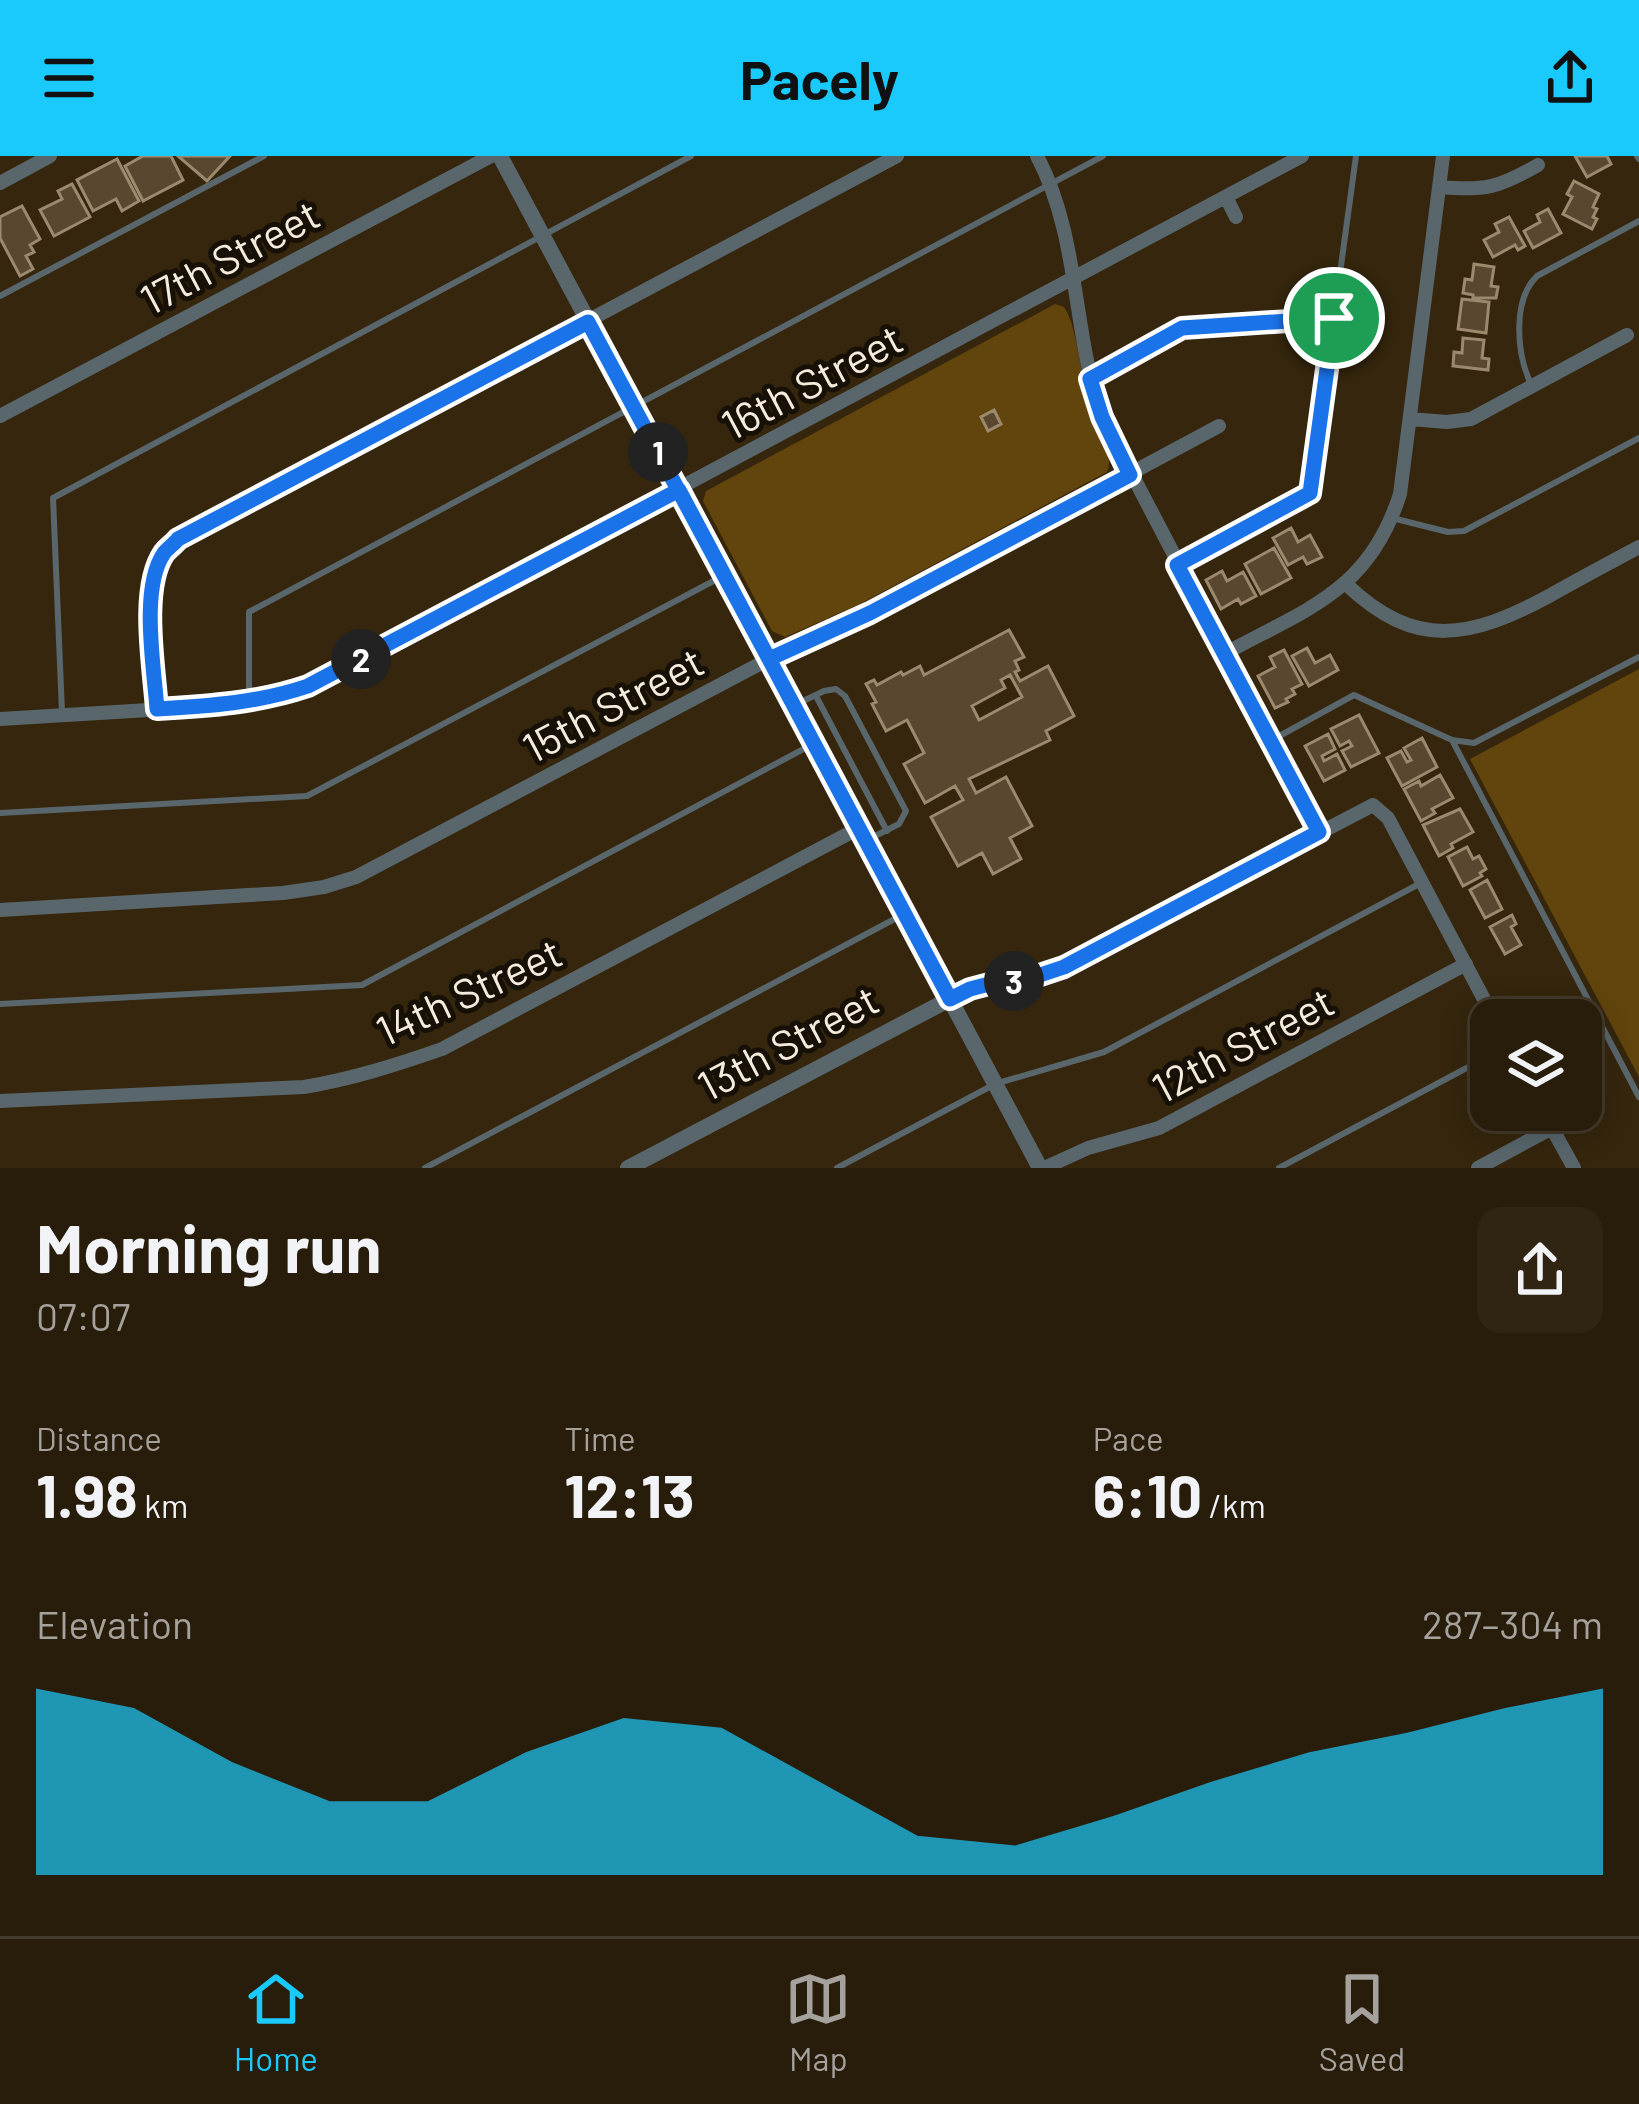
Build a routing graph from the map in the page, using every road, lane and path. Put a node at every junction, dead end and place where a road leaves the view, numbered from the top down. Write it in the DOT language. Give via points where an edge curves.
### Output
graph roads {
  1 [pos="50,156"];
  2 [pos="264,156"];
  3 [pos="491,156"];
  4 [pos="500,156"];
  5 [pos="691,156"];
  6 [pos="897,156"];
  7 [pos="1037,156"];
  8 [pos="1103,156"];
  9 [pos="1301,156"];
  10 [pos="1356,156"];
  11 [pos="1443,156"];
  12 [pos="1538,165"];
  13 [pos="0,183"];
  14 [pos="1051,184"];
  15 [pos="1439,187"];
  16 [pos="1226,197"];
  17 [pos="1236,217"];
  18 [pos="1639,220"];
  19 [pos="542,235"];
  20 [pos="1073,278"];
  21 [pos="0,296"];
  22 [pos="1334,318"];
  23 [pos="588,322"];
  24 [pos="1627,335"];
  25 [pos="1090,379"];
  26 [pos="1532,386"];
  27 [pos="633,405"];
  28 [pos="0,416"];
  29 [pos="1410,419"];
  30 [pos="1219,426"];
  31 [pos="1639,437"];
  32 [pos="1130,475"];
  33 [pos="679,490"];
  34 [pos="1392,518"];
  35 [pos="1639,547"];
  36 [pos="1177,565"];
  37 [pos="724,575"];
  38 [pos="1346,584"];
  39 [pos="1224,654"];
  40 [pos="1639,657"];
  41 [pos="769,659"];
  42 [pos="815,695"];
  43 [pos="249,701"];
  44 [pos="794,706"];
  45 [pos="157,709"];
  46 [pos="62,716"];
  47 [pos="0,719"];
  48 [pos="1452,740"];
  49 [pos="1270,741"];
  50 [pos="814,744"];
  51 [pos="0,813"];
  52 [pos="886,830"];
  53 [pos="1319,832"];
  54 [pos="862,835"];
  55 [pos="1422,882"];
  56 [pos="0,910"];
  57 [pos="904,914"];
  58 [pos="1466,964"];
  59 [pos="950,999"];
  60 [pos="1484,999"];
  61 [pos="0,1004"];
  62 [pos="1470,1066"];
  63 [pos="995,1084"];
  64 [pos="1639,1097"];
  65 [pos="0,1101"];
  66 [pos="1546,1131"];
  67 [pos="1554,1131"];
  68 [pos="425,1168"];
  69 [pos="628,1168"];
  70 [pos="837,1168"];
  71 [pos="1042,1168"];
  72 [pos="1279,1168"];
  73 [pos="1478,1168"];
  74 [pos="1574,1168"];
  1 -- 13 [label="street"];
  2 -- 21 [label="lane"];
  3 -- 28 [label="street, 17th Street"];
  4 -- 19 [label="street"];
  5 -- 19 [label="lane"];
  6 -- 23 [label="street"];
  7 -- 14 [label="street"];
  8 -- 14 [label="lane"];
  9 -- 16 [label="street, 16th Street"];
  10 -- 22 [label="lane"];
  11 -- 15 [label="street"];
  12 -- 15 [label="street" via="1484,189"];
  14 -- 20 [label="street"];
  14 -- 27 [label="lane"];
  15 -- 29 [label="street"];
  16 -- 17 [label="street"];
  16 -- 20 [label="street, 16th Street"];
  18 -- 26 [label="lane" via="1526,286 1519,359"];
  19 -- 23 [label="street"];
  19 -- 46 [label="lane" via="53,498"];
  20 -- 25 [label="street"];
  20 -- 33 [label="street, 16th Street"];
  22 -- 25 [label="lane" via="1182,328"];
  22 -- 36 [label="lane" via="1310,493"];
  23 -- 27 [label="street"];
  23 -- 45 [label="street" via="178,539 154,574 150,596"];
  24 -- 26 [label="street"];
  25 -- 32 [label="street"];
  26 -- 29 [label="street" via="1471,419"];
  27 -- 33 [label="street"];
  27 -- 43 [label="lane" via="249,612"];
  29 -- 34 [label="street"];
  30 -- 32 [label="street, 15th Street"];
  31 -- 34 [label="lane" via="1464,531"];
  32 -- 36 [label="street"];
  32 -- 41 [label="street, 15th Street"];
  33 -- 37 [label="street"];
  33 -- 43 [label="street, 16th Street" via="308,686"];
  34 -- 38 [label="street"];
  35 -- 38 [label="street" via="1496,622 1450,632 1388,617"];
  36 -- 39 [label="street"];
  37 -- 41 [label="street"];
  37 -- 51 [label="lane" via="307,796"];
  38 -- 39 [label="street"];
  39 -- 49 [label="street"];
  40 -- 48 [label="lane" via="1474,743"];
  41 -- 44 [label="street"];
  41 -- 56 [label="street, 15th Street" via="356,877 284,893"];
  42 -- 44 [label="lane"];
  42 -- 52 [label="lane"];
  42 -- 52 [label="lane" via="836,688 845,696 906,811"];
  43 -- 45 [label="street, 16th Street"];
  44 -- 50 [label="street"];
  45 -- 46 [label="street, 16th Street"];
  46 -- 47 [label="street, 16th Street"];
  48 -- 49 [label="lane" via="1354,695"];
  48 -- 64 [label="lane"];
  49 -- 53 [label="street"];
  50 -- 54 [label="street"];
  50 -- 61 [label="lane" via="362,985"];
  52 -- 54 [label="lane"];
  53 -- 55 [label="street, 13th Street" via="1373,806 1388,818"];
  53 -- 59 [label="street, 13th Street" via="1064,967"];
  54 -- 57 [label="street"];
  54 -- 65 [label="street, 14th Street" via="463,1039 388,1068 304,1087"];
  55 -- 58 [label="street"];
  55 -- 63 [label="lane" via="1104,1052"];
  57 -- 59 [label="street"];
  57 -- 68 [label="lane"];
  58 -- 60 [label="street"];
  58 -- 71 [label="street, 12th Street" via="1159,1128"];
  59 -- 63 [label="street"];
  59 -- 69 [label="street, 13th Street"];
  62 -- 72 [label="lane"];
  63 -- 70 [label="lane"];
  63 -- 71 [label="street"];
  66 -- 73 [label="street"];
  67 -- 74 [label="street"];
}
